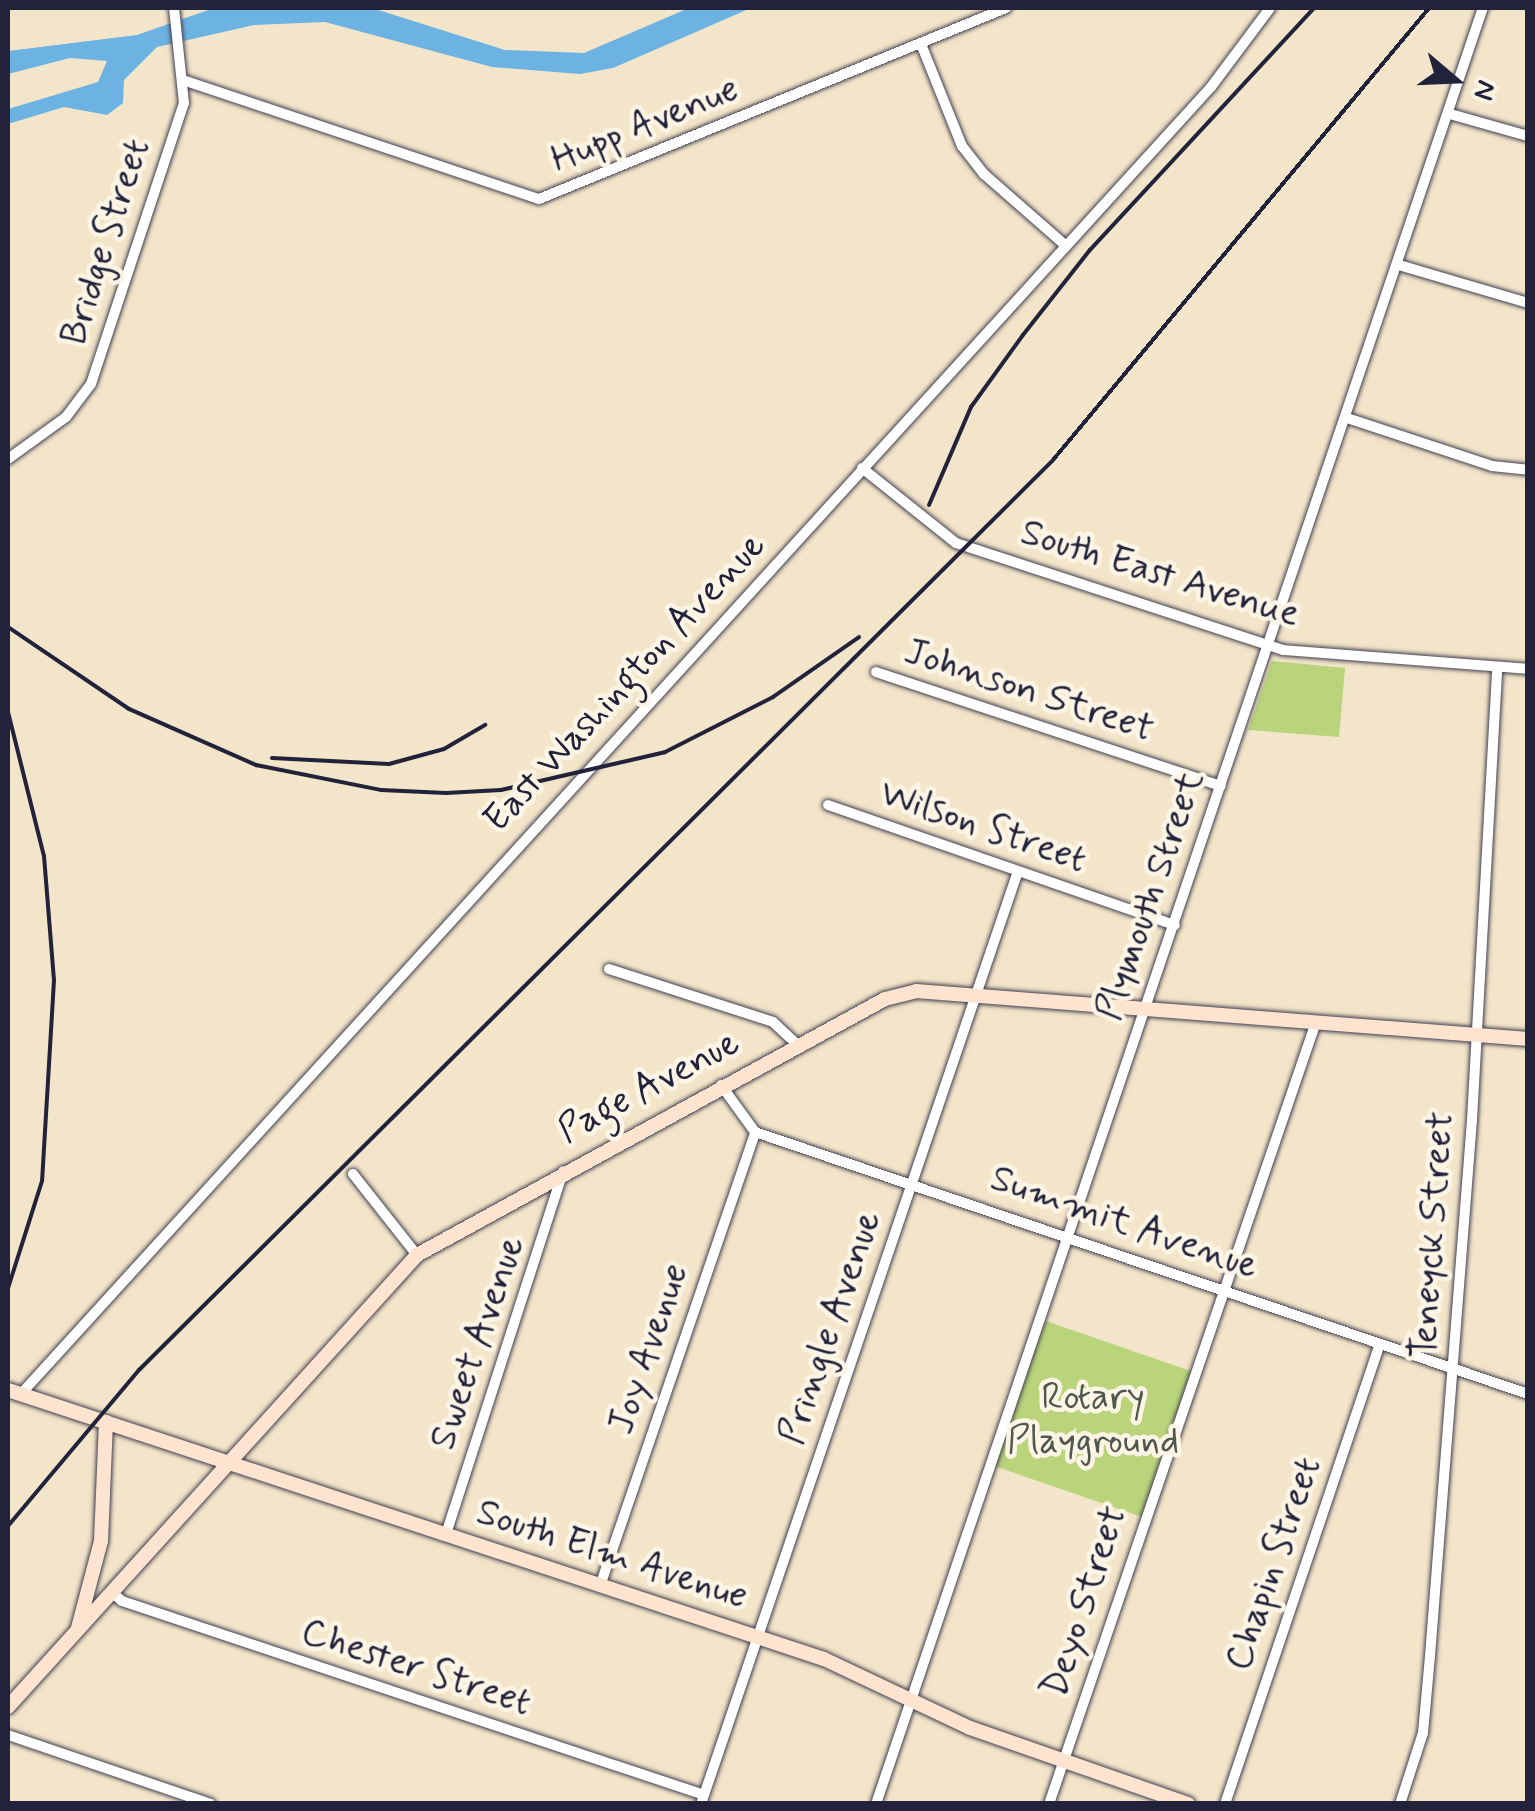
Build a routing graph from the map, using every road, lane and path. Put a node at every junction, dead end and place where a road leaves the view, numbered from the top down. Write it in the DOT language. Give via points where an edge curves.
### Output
graph roads {
  1 [pos="174,8"];
  2 [pos="1006,8"];
  3 [pos="1270,8"];
  4 [pos="1483,8"];
  5 [pos="921,44"];
  6 [pos="186,81"];
  7 [pos="1450,114"];
  8 [pos="1528,136"];
  9 [pos="1065,244"];
  10 [pos="1399,266"];
  11 [pos="1528,303"];
  12 [pos="1347,418"];
  13 [pos="8,459"];
  14 [pos="862,468"];
  15 [pos="1528,470"];
  16 [pos="1270,646"];
  17 [pos="1497,666"];
  18 [pos="1528,669"];
  19 [pos="876,672"];
  20 [pos="1220,786"];
  21 [pos="828,805"];
  22 [pos="1018,871"];
  23 [pos="1175,925"];
  24 [pos="609,968"];
  25 [pos="976,995"];
  26 [pos="1145,1010"];
  27 [pos="1316,1022"];
  28 [pos="1476,1034"];
  29 [pos="1528,1039"];
  30 [pos="798,1045"];
  31 [pos="721,1085"];
  32 [pos="755,1132"];
  33 [pos="564,1170"];
  34 [pos="353,1174"];
  35 [pos="913,1182"];
  36 [pos="1068,1236"];
  37 [pos="417,1255"];
  38 [pos="1224,1289"];
  39 [pos="1380,1344"];
  40 [pos="1452,1368"];
  41 [pos="14,1393"];
  42 [pos="1528,1394"];
  43 [pos="106,1422"];
  44 [pos="230,1461"];
  45 [pos="446,1534"];
  46 [pos="600,1586"];
  47 [pos="113,1592"];
  48 [pos="77,1632"];
  49 [pos="758,1638"];
  50 [pos="911,1700"];
  51 [pos="8,1707"];
  52 [pos="8,1735"];
  53 [pos="1063,1762"];
  54 [pos="703,1799"];
  55 [pos="212,1804"];
  56 [pos="876,1804"];
  57 [pos="1049,1804"];
  58 [pos="1188,1804"];
  59 [pos="1225,1804"];
  60 [pos="1400,1804"];
  1 -- 6 [label="street, Bridge Street"];
  2 -- 5 [label="street, Hupp Avenue"];
  3 -- 9 [label="street, East Washington Avenue" via="1211,87"];
  4 -- 7 [label="street, Plymouth Street"];
  5 -- 6 [label="street, Hupp Avenue" via="539,199"];
  5 -- 9 [label="street" via="962,146 984,174"];
  6 -- 13 [label="street, Bridge Street" via="91,384 66,416"];
  7 -- 8 [label="street"];
  7 -- 10 [label="street, Plymouth Street"];
  9 -- 14 [label="street, East Washington Avenue"];
  10 -- 11 [label="street"];
  10 -- 12 [label="street, Plymouth Street"];
  12 -- 15 [label="street" via="1492,466"];
  12 -- 16 [label="street, Plymouth Street"];
  14 -- 16 [label="street, South East Avenue" via="956,543"];
  14 -- 41 [label="street, East Washington Avenue"];
  16 -- 17 [label="street, South East Avenue"];
  16 -- 20 [label="street, Plymouth Street"];
  17 -- 18 [label="street, South East Avenue"];
  17 -- 28 [label="street, Teneyck Street"];
  19 -- 20 [label="street, Johnson Street"];
  20 -- 23 [label="street, Plymouth Street"];
  21 -- 22 [label="street, Wilson Street"];
  22 -- 23 [label="street, Wilson Street"];
  22 -- 25 [label="street, Pringle Avenue"];
  23 -- 26 [label="street, Plymouth Street"];
  24 -- 30 [label="street" via="772,1022"];
  25 -- 26 [label="street, Page Avenue"];
  25 -- 30 [label="street, Page Avenue" via="895,995"];
  25 -- 35 [label="street, Pringle Avenue"];
  26 -- 27 [label="street, Page Avenue"];
  26 -- 36 [label="street, Plymouth Street"];
  27 -- 28 [label="street, Page Avenue"];
  27 -- 38 [label="street, Deyo Street"];
  28 -- 29 [label="street, Page Avenue"];
  28 -- 40 [label="street, Teneyck Street"];
  30 -- 31 [label="street, Page Avenue"];
  31 -- 32 [label="street"];
  31 -- 33 [label="street, Page Avenue"];
  32 -- 35 [label="street, Summit Avenue"];
  32 -- 46 [label="street, Joy Avenue"];
  33 -- 37 [label="street, Page Avenue"];
  33 -- 45 [label="street, Sweet Avenue"];
  34 -- 37 [label="street"];
  35 -- 36 [label="street, Summit Avenue"];
  35 -- 49 [label="street, Pringle Avenue"];
  36 -- 38 [label="street, Summit Avenue"];
  36 -- 50 [label="street, Plymouth Street"];
  37 -- 44 [label="street, Page Avenue"];
  38 -- 39 [label="street, Summit Avenue"];
  38 -- 53 [label="street, Deyo Street"];
  39 -- 40 [label="street, Summit Avenue"];
  39 -- 59 [label="street, Chapin Street"];
  40 -- 42 [label="street, Summit Avenue"];
  40 -- 60 [label="street, Teneyck Street" via="1423,1732"];
  41 -- 43 [label="street, South Elm Avenue"];
  43 -- 44 [label="street, South Elm Avenue"];
  43 -- 48 [label="street" via="101,1541"];
  44 -- 45 [label="street, South Elm Avenue"];
  44 -- 47 [label="street, Page Avenue"];
  45 -- 46 [label="street, South Elm Avenue"];
  46 -- 49 [label="street, South Elm Avenue"];
  47 -- 48 [label="street, Page Avenue"];
  47 -- 54 [label="street, Chester Street" via="122,1601"];
  48 -- 51 [label="street, Page Avenue"];
  49 -- 50 [label="street, South Elm Avenue" via="836,1664"];
  49 -- 54 [label="street, Pringle Avenue"];
  50 -- 53 [label="street, South Elm Avenue"];
  50 -- 56 [label="street, Plymouth Street"];
  52 -- 55 [label="street"];
  53 -- 57 [label="street, Deyo Street"];
  53 -- 58 [label="street, South Elm Avenue"];
}
